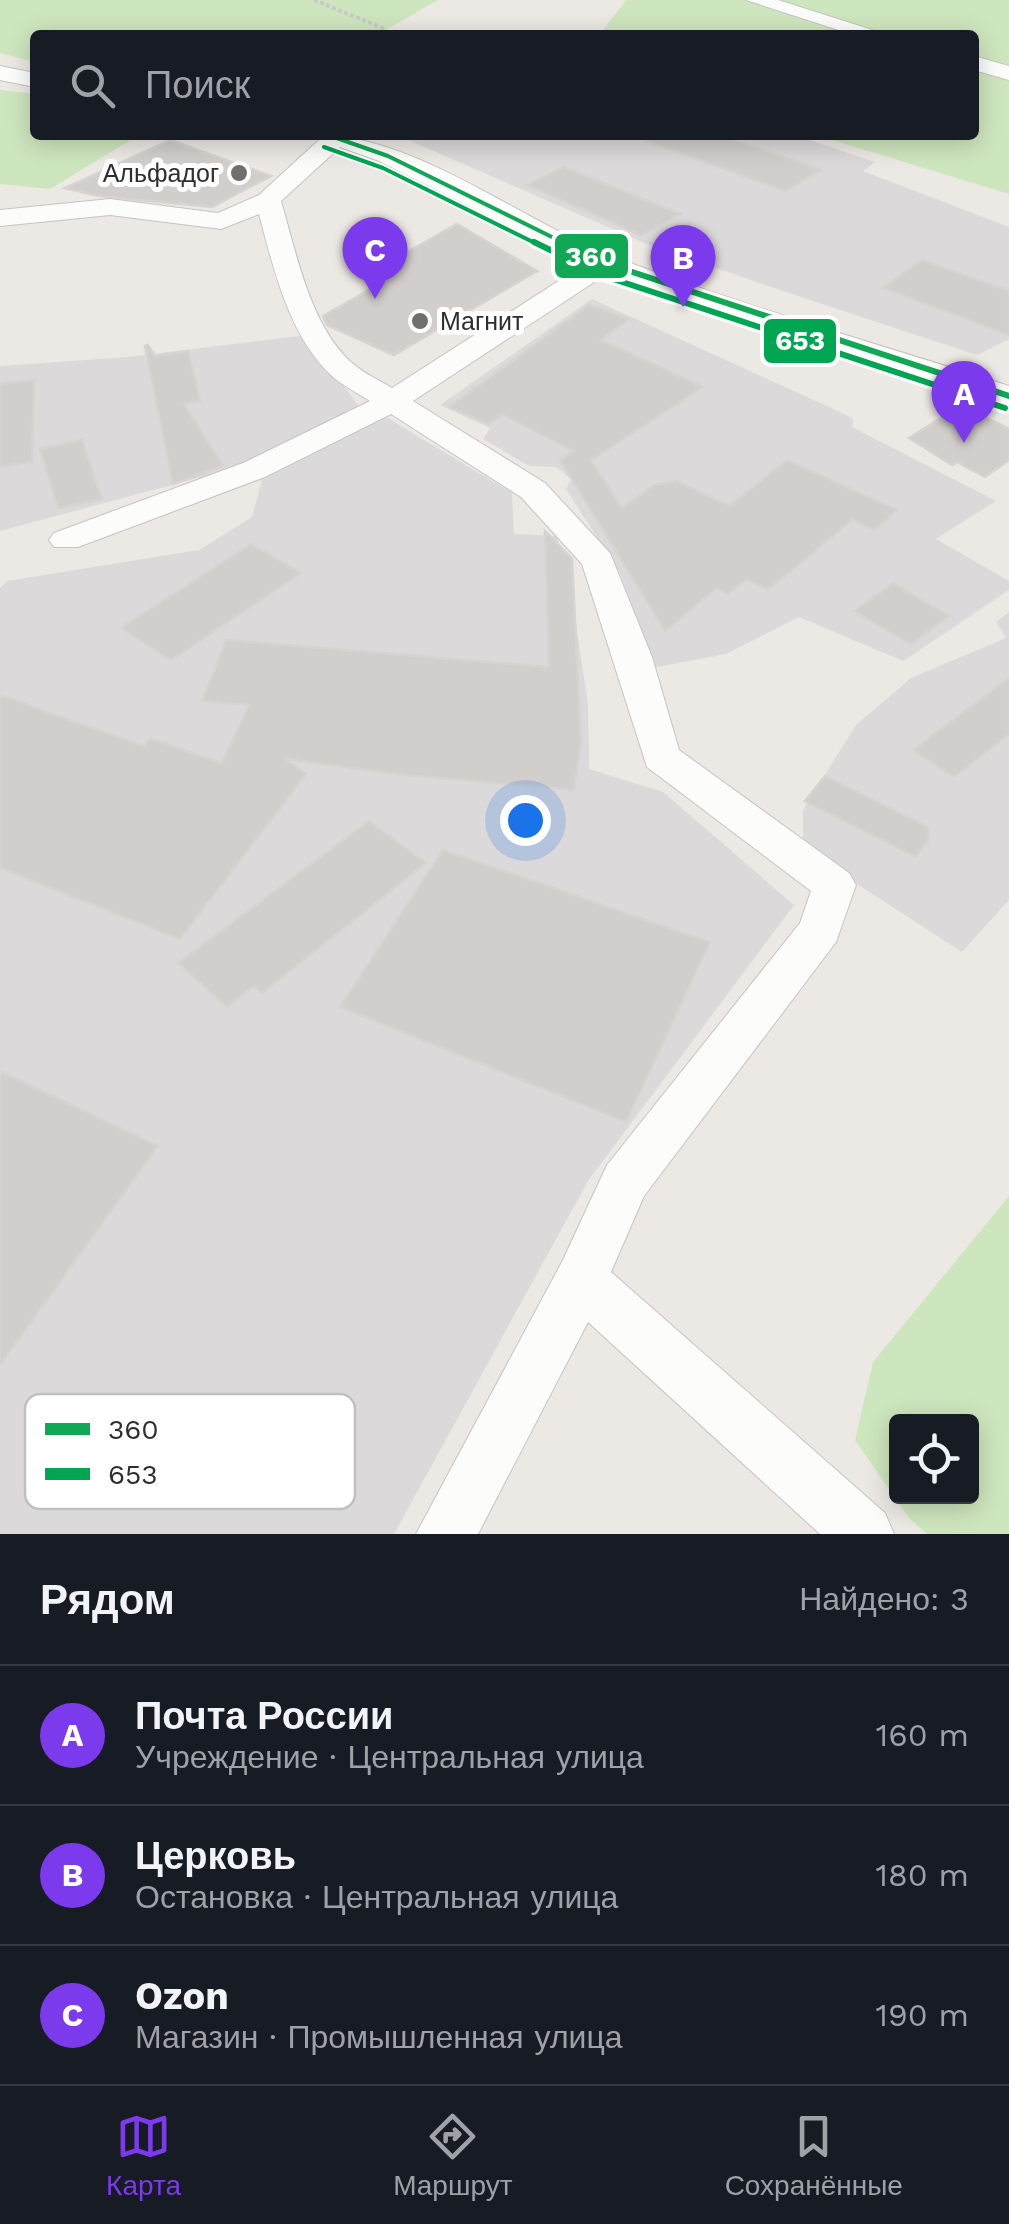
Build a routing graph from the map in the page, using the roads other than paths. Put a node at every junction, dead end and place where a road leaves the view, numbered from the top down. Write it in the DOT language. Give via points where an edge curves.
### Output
graph roads {
  1 [pos="756,0"];
  2 [pos="860,30"];
  3 [pos="979,64"];
  4 [pos="0,73"];
  5 [pos="1009,73"];
  6 [pos="30,79"];
  7 [pos="331,140"];
  8 [pos="346,140"];
  9 [pos="268,200"];
  10 [pos="0,218"];
  11 [pos="606,263"];
  12 [pos="777,289"];
  13 [pos="748,312"];
  14 [pos="1009,360"];
  15 [pos="971,383"];
  16 [pos="1009,396"];
  17 [pos="386,405"];
  18 [pos="66,540"];
  19 [pos="581,1280"];
  20 [pos="446,1534"];
  21 [pos="864,1534"];
  1 -- 2 [label="street"];
  3 -- 5 [label="street"];
  4 -- 6 [label="street"];
  7 -- 9 [label="street"];
  8 -- 11 [label="street"];
  9 -- 10 [label="street" via="220,220 110,207"];
  9 -- 17 [label="street" via="314,333 341,369"];
  11 -- 13 [label="street"];
  11 -- 17 [label="street"];
  12 -- 13 [label="street"];
  13 -- 15 [label="street"];
  14 -- 15 [label="street"];
  15 -- 16 [label="street"];
  17 -- 18 [label="street" via="254,470"];
  17 -- 19 [label="street" via="533,490 598,562 660,757 834,886 820,930 625,1181"];
  19 -- 20 [label="street"];
  19 -- 21 [label="street"];
}
